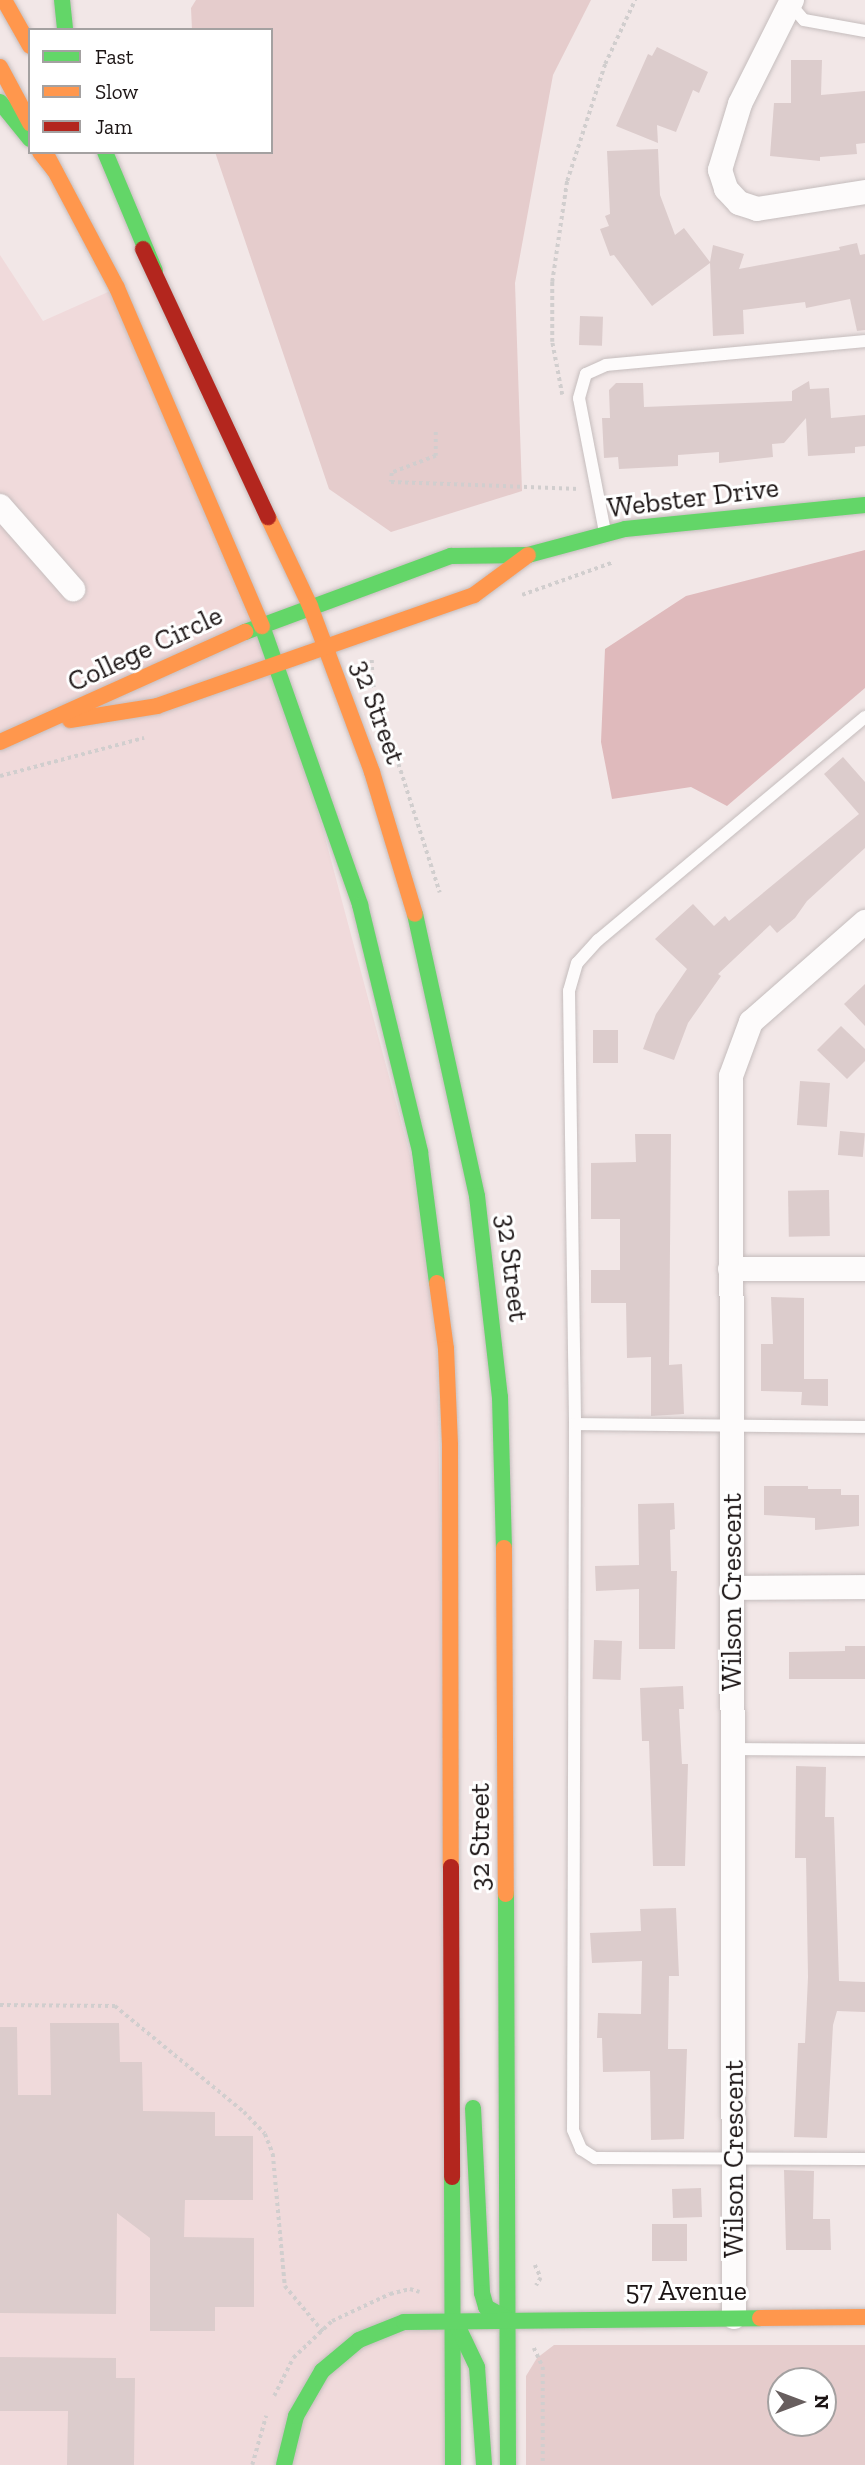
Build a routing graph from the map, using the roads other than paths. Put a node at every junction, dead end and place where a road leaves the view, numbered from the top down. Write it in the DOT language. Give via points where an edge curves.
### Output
graph roads {
  1 [pos="4,0"];
  2 [pos="62,0"];
  3 [pos="791,2"];
  4 [pos="65,28"];
  5 [pos="865,31"];
  6 [pos="28,42"];
  7 [pos="0,67"];
  8 [pos="0,102"];
  9 [pos="28,119"];
  10 [pos="28,137"];
  11 [pos="44,154"];
  12 [pos="90,154"];
  13 [pos="106,154"];
  14 [pos="865,192"];
  15 [pos="155,271"];
  16 [pos="865,341"];
  17 [pos="865,505"];
  18 [pos="0,506"];
  19 [pos="606,534"];
  20 [pos="528,555"];
  21 [pos="73,589"];
  22 [pos="310,606"];
  23 [pos="263,624"];
  24 [pos="325,645"];
  25 [pos="278,662"];
  26 [pos="865,717"];
  27 [pos="49,723"];
  28 [pos="0,742"];
  29 [pos="865,922"];
  30 [pos="730,1269"];
  31 [pos="865,1269"];
  32 [pos="575,1424"];
  33 [pos="731,1425"];
  34 [pos="865,1427"];
  35 [pos="865,1587"];
  36 [pos="732,1588"];
  37 [pos="733,1749"];
  38 [pos="865,1749"];
  39 [pos="450,1937"];
  40 [pos="734,2158"];
  41 [pos="865,2159"];
  42 [pos="734,2317"];
  43 [pos="865,2317"];
  44 [pos="508,2319"];
  45 [pos="454,2320"];
  46 [pos="284,2465"];
  47 [pos="453,2465"];
  48 [pos="484,2465"];
  49 [pos="508,2465"];
  1 -- 6 [label="main road"];
  2 -- 4 [label="main road"];
  3 -- 5 [label="lane" via="804,20"];
  3 -- 14 [label="street" via="740,104 720,170 726,189 739,203 757,209"];
  7 -- 9 [label="main road"];
  8 -- 10 [label="main road"];
  11 -- 23 [label="main road, 32 Street" via="117,288"];
  12 -- 15 [label="main road, 32 Street"];
  13 -- 15 [label="main road"];
  15 -- 22 [label="main road, 32 Street"];
  16 -- 19 [label="lane" via="606,365 586,374 579,398"];
  17 -- 19 [label="main road, Webster Drive"];
  18 -- 21 [label="street"];
  19 -- 20 [label="main road, Webster Drive"];
  20 -- 22 [label="main road, Webster Drive" via="451,556"];
  20 -- 24 [label="main road, Webster Drive" via="474,595"];
  22 -- 23 [label="main road, College Circle"];
  22 -- 24 [label="main road, 32 Street"];
  23 -- 25 [label="main road, 32 Street"];
  23 -- 27 [label="main road, College Circle" via="140,676"];
  24 -- 25 [label="main road, College Circle"];
  24 -- 44 [label="main road, 32 Street" via="400,855 423,939 460,1104 491,1296 505,1503"];
  25 -- 27 [label="main road, College Circle" via="157,706"];
  25 -- 39 [label="main road, 32 Street" via="364,918 420,1152 436,1252 446,1349 451,1485"];
  26 -- 32 [label="lane" via="598,940 577,963 569,991"];
  27 -- 28 [label="main road, College Circle"];
  29 -- 30 [label="street, Wilson Crescent" via="765,1007 743,1038 730,1092"];
  30 -- 31 [label="street"];
  30 -- 33 [label="street, Wilson Crescent"];
  32 -- 33 [label="lane"];
  32 -- 40 [label="lane" via="573,2130 581,2149 595,2158"];
  33 -- 34 [label="lane"];
  33 -- 36 [label="street, Wilson Crescent"];
  35 -- 36 [label="street"];
  36 -- 37 [label="street, Wilson Crescent"];
  37 -- 38 [label="lane"];
  37 -- 40 [label="street, Wilson Crescent"];
  39 -- 44 [label="main road" via="470,2085 482,2293 486,2307"];
  39 -- 45 [label="main road, 32 Street"];
  40 -- 41 [label="lane"];
  40 -- 42 [label="street, Wilson Crescent"];
  42 -- 43 [label="main road, 57 Avenue"];
  42 -- 44 [label="main road, 57 Avenue"];
  44 -- 45 [label="main road, 57 Avenue"];
  44 -- 49 [label="main road, 32 Street"];
  45 -- 46 [label="main road, 57 Avenue" via="389,2327 341,2354 308,2392 296,2416"];
  45 -- 47 [label="main road, 32 Street"];
  45 -- 48 [label="main road" via="477,2367"];
}
